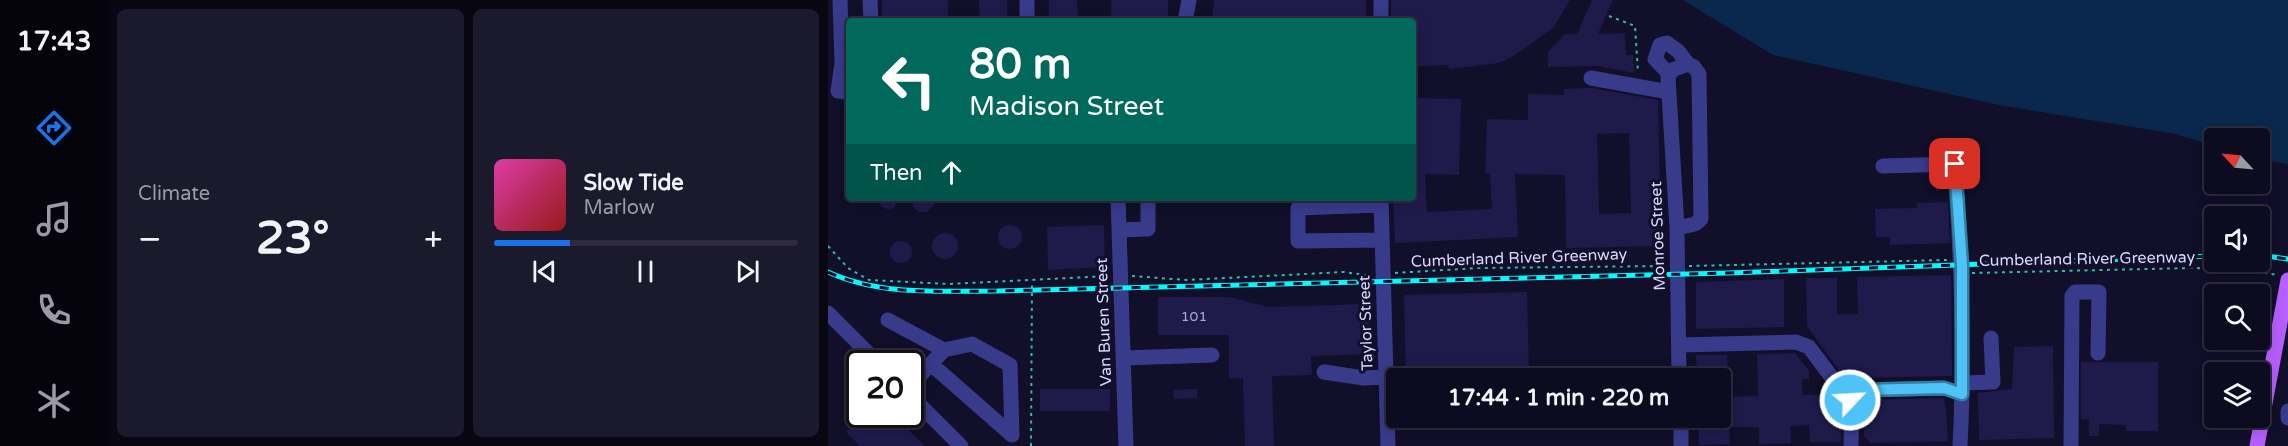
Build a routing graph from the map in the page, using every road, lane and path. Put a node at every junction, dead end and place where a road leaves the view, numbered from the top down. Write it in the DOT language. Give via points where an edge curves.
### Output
graph roads {
  1 [pos="840,0"];
  2 [pos="870,0"];
  3 [pos="1027,0"];
  4 [pos="1189,0"];
  5 [pos="1381,0"];
  6 [pos="1610,16"];
  7 [pos="871,18"];
  8 [pos="1028,18"];
  9 [pos="1186,18"];
  10 [pos="1381,18"];
  11 [pos="1688,64"];
  12 [pos="1669,75"];
  13 [pos="1638,76"];
  14 [pos="1591,78"];
  15 [pos="846,92"];
  16 [pos="1669,92"];
  17 [pos="1883,165"];
  18 [pos="1118,201"];
  19 [pos="1148,201"];
  20 [pos="1381,201"];
  21 [pos="1677,228"];
  22 [pos="1119,230"];
  23 [pos="1381,240"];
  24 [pos="828,246"];
  25 [pos="1678,263"];
  26 [pos="1962,269"];
  27 [pos="1382,274"];
  28 [pos="1122,275"];
  29 [pos="2284,278"];
  30 [pos="1032,280"];
  31 [pos="828,313"];
  32 [pos="888,320"];
  33 [pos="835,327"];
  34 [pos="1991,338"];
  35 [pos="1678,345"];
  36 [pos="862,350"];
  37 [pos="944,350"];
  38 [pos="2098,353"];
  39 [pos="1212,355"];
  40 [pos="1124,358"];
  41 [pos="931,364"];
  42 [pos="1679,368"];
  43 [pos="924,371"];
  44 [pos="1324,372"];
  45 [pos="1386,376"];
  46 [pos="1962,388"];
  47 [pos="1852,392"];
  48 [pos="924,409"];
  49 [pos="2288,411"];
  50 [pos="2288,418"];
  51 [pos="1387,428"];
  52 [pos="1681,428"];
  53 [pos="961,446"];
  54 [pos="1031,446"];
  55 [pos="1126,446"];
  56 [pos="1388,446"];
  57 [pos="1681,446"];
  58 [pos="1851,446"];
  59 [pos="1960,446"];
  60 [pos="2071,446"];
  61 [pos="2257,446"];
  1 -- 15 [label="street" via="842,63 838,91"];
  2 -- 7 [label="street"];
  3 -- 8 [label="street"];
  4 -- 9 [label="street"];
  5 -- 10 [label="street"];
  6 -- 13 [label="path" via="1635,26"];
  11 -- 12 [label="street"];
  11 -- 12 [label="street" via="1673,46 1660,45 1655,60"];
  11 -- 21 [label="street" via="1698,74 1701,219"];
  12 -- 16 [label="street, Monroe Street"];
  14 -- 16 [label="street"];
  16 -- 21 [label="street, Monroe Street"];
  17 -- 26 [label="street" via="1955,164"];
  18 -- 22 [label="street, Van Buren Street"];
  19 -- 22 [label="street" via="1148,229"];
  20 -- 23 [label="street, Taylor Street"];
  20 -- 23 [label="street" via="1298,208 1298,241"];
  21 -- 25 [label="street, Monroe Street"];
  22 -- 28 [label="street, Van Buren Street"];
  23 -- 27 [label="street, Taylor Street"];
  24 -- 30 [label="path, Cumberland River Greenway" via="848,268 869,280 948,284"];
  25 -- 26 [label="path, Cumberland River Greenway" via="1944,259 1950,261 1955,272"];
  25 -- 27 [label="path, Cumberland River Greenway"];
  25 -- 35 [label="street, Monroe Street"];
  26 -- 29 [label="path, Cumberland River Greenway" via="2240,269"];
  26 -- 46 [label="street"];
  27 -- 28 [label="path, Cumberland River Greenway" via="1370,277 1344,272 1186,280"];
  27 -- 45 [label="street, Taylor Street"];
  28 -- 30 [label="path, Cumberland River Greenway"];
  28 -- 40 [label="street, Van Buren Street"];
  29 -- 61 [label="main road"];
  30 -- 54 [label="path"];
  31 -- 33 [label="street"];
  32 -- 37 [label="street"];
  33 -- 36 [label="street"];
  34 -- 46 [label="street" via="1993,382"];
  35 -- 42 [label="street, Monroe Street"];
  35 -- 47 [label="street" via="1796,342 1809,347 1833,379"];
  37 -- 41 [label="street"];
  37 -- 41 [label="street" via="972,344 1010,364 1012,435"];
  38 -- 60 [label="street" via="2099,292 2075,292"];
  39 -- 40 [label="street"];
  40 -- 55 [label="street, Van Buren Street"];
  41 -- 43 [label="street"];
  44 -- 45 [label="street" via="1364,378"];
  46 -- 47 [label="street"];
  46 -- 59 [label="street"];
  47 -- 58 [label="street"];
  48 -- 53 [label="street"];
  49 -- 50 [label="street"];
  51 -- 56 [label="street, Taylor Street"];
  52 -- 57 [label="street"];
}
